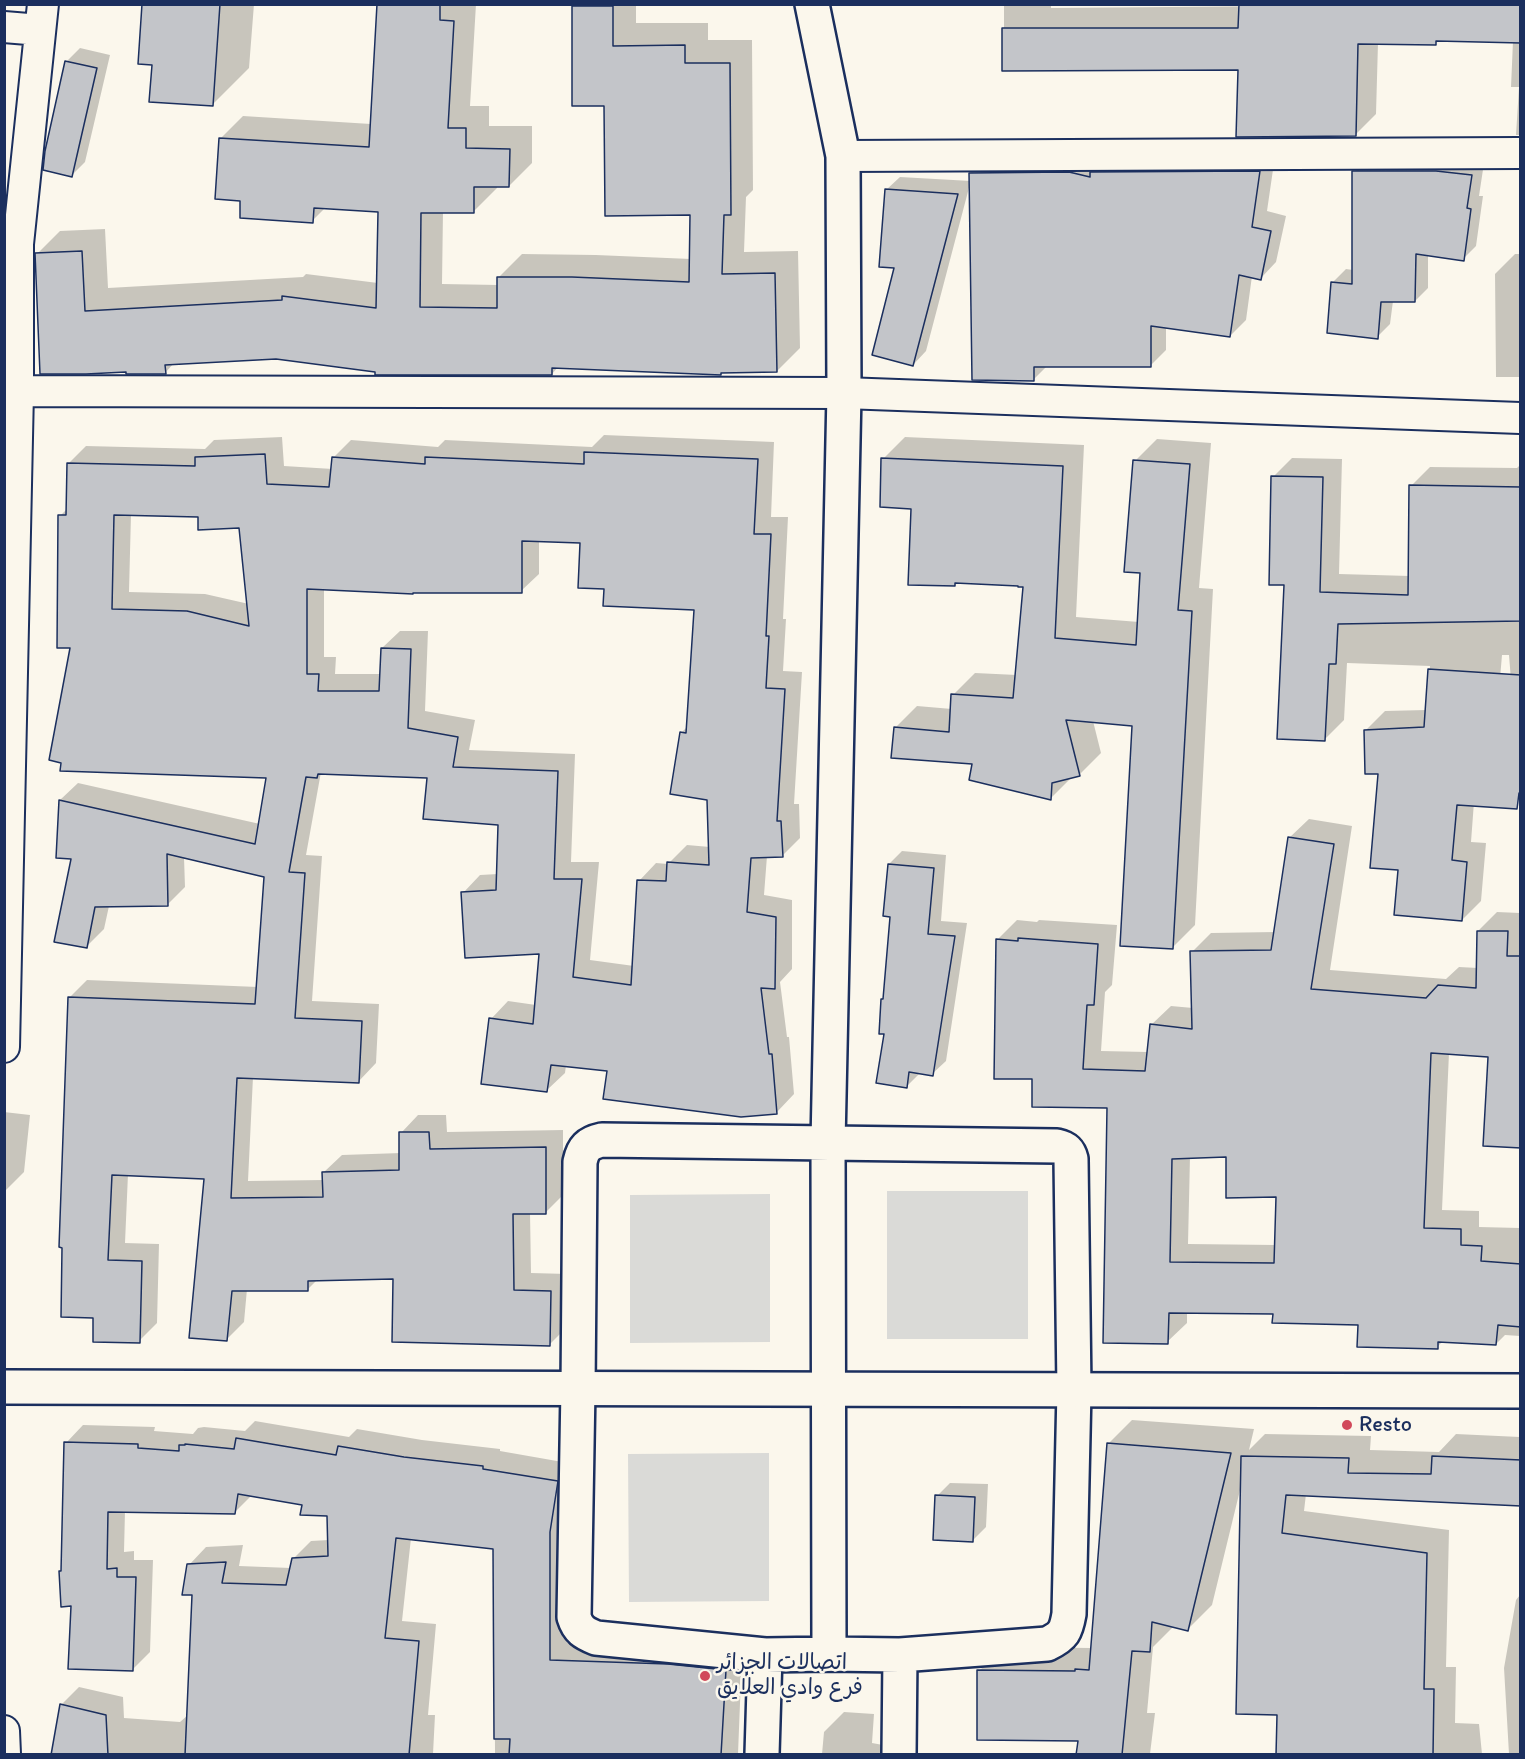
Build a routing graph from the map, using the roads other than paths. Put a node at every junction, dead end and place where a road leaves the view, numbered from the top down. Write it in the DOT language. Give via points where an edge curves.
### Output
graph roads {
  1 [pos="812,4"];
  2 [pos="41,17"];
  3 [pos="4,27"];
  4 [pos="1521,153"];
  5 [pos="843,156"];
  6 [pos="11,244"];
  7 [pos="18,391"];
  8 [pos="844,393"];
  9 [pos="1521,418"];
  10 [pos="4,1047"];
  11 [pos="828,1142"];
  12 [pos="4,1387"];
  13 [pos="578,1388"];
  14 [pos="828,1390"];
  15 [pos="1074,1390"];
  16 [pos="1521,1391"];
  17 [pos="829,1654"];
  18 [pos="765,1655"];
  19 [pos="900,1655"];
  20 [pos="4,1731"];
  21 [pos="5,1755"];
  22 [pos="762,1755"];
  23 [pos="899,1755"];
  1 -- 5 [label="main road"];
  2 -- 3 [label="street"];
  2 -- 6 [label="street"];
  4 -- 5 [label="street"];
  5 -- 8 [label="main road"];
  6 -- 7 [label="street"];
  7 -- 8 [label="street"];
  7 -- 10 [label="street"];
  8 -- 9 [label="street"];
  8 -- 11 [label="main road"];
  11 -- 13 [label="main road" via="591,1142 583,1150 580,1162"];
  11 -- 14 [label="main road"];
  11 -- 15 [label="main road" via="1066,1149 1071,1160"];
  12 -- 13 [label="main road"];
  13 -- 14 [label="main road"];
  13 -- 18 [label="main road" via="574,1617 578,1628 596,1638"];
  14 -- 15 [label="main road"];
  14 -- 17 [label="main road"];
  15 -- 16 [label="main road"];
  15 -- 19 [label="main road" via="1069,1614 1064,1633 1047,1644"];
  17 -- 18 [label="main road"];
  17 -- 19 [label="main road"];
  18 -- 22 [label="main road"];
  19 -- 23 [label="main road"];
  20 -- 21 [label="street"];
}
